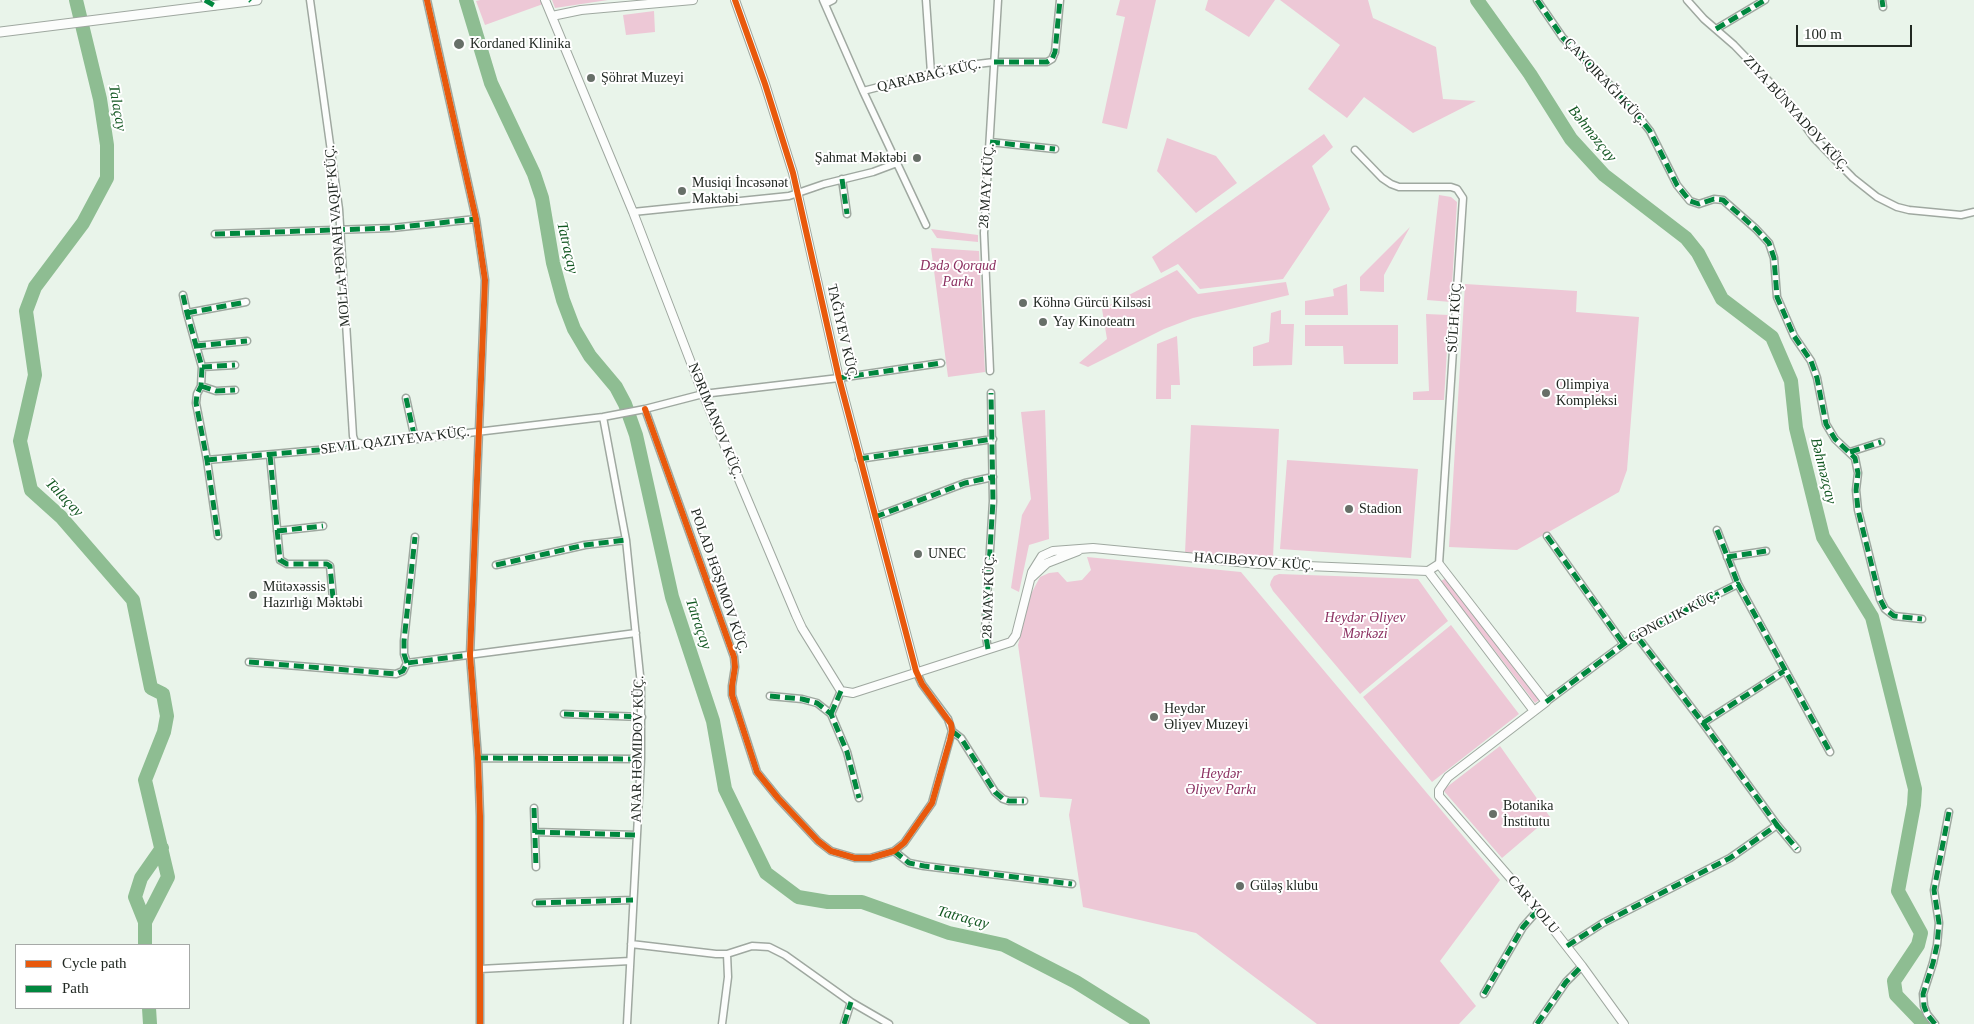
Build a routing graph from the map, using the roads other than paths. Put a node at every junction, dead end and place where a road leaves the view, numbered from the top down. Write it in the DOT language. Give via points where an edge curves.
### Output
graph roads {
  1 [pos="205,0"];
  2 [pos="253,0"];
  3 [pos="310,0"];
  4 [pos="427,0"];
  5 [pos="545,0"];
  6 [pos="693,0"];
  7 [pos="735,0"];
  8 [pos="833,0"];
  9 [pos="926,0"];
  10 [pos="998,0"];
  11 [pos="1060,0"];
  12 [pos="1538,0"];
  13 [pos="1687,0"];
  14 [pos="1765,0"];
  15 [pos="672,1"];
  16 [pos="824,2"];
  17 [pos="214,6"];
  18 [pos="552,16"];
  19 [pos="1716,29"];
  20 [pos="0,32"];
  21 [pos="994,62"];
  22 [pos="931,73"];
  23 [pos="863,91"];
  24 [pos="990,142"];
  25 [pos="1055,149"];
  26 [pos="1355,150"];
  27 [pos="896,163"];
  28 [pos="842,179"];
  29 [pos="798,193"];
  30 [pos="1974,211"];
  31 [pos="633,212"];
  32 [pos="847,214"];
  33 [pos="476,219"];
  34 [pos="926,225"];
  35 [pos="340,230"];
  36 [pos="215,234"];
  37 [pos="184,295"];
  38 [pos="246,302"];
  39 [pos="187,313"];
  40 [pos="247,341"];
  41 [pos="196,346"];
  42 [pos="941,362"];
  43 [pos="235,365"];
  44 [pos="202,367"];
  45 [pos="990,371"];
  46 [pos="839,378"];
  47 [pos="201,386"];
  48 [pos="235,390"];
  49 [pos="704,394"];
  50 [pos="991,394"];
  51 [pos="406,398"];
  52 [pos="643,410"];
  53 [pos="603,417"];
  54 [pos="478,431"];
  55 [pos="415,439"];
  56 [pos="993,439"];
  57 [pos="355,442"];
  58 [pos="1881,442"];
  59 [pos="1850,452"];
  60 [pos="270,455"];
  61 [pos="859,459"];
  62 [pos="207,460"];
  63 [pos="994,477"];
  64 [pos="875,517"];
  65 [pos="323,526"];
  66 [pos="1717,530"];
  67 [pos="277,531"];
  68 [pos="218,536"];
  69 [pos="1547,536"];
  70 [pos="416,537"];
  71 [pos="626,540"];
  72 [pos="1766,551"];
  73 [pos="1727,557"];
  74 [pos="1439,564"];
  75 [pos="496,566"];
  76 [pos="1428,571"];
  77 [pos="1738,584"];
  78 [pos="333,598"];
  79 [pos="1922,619"];
  80 [pos="636,633"];
  81 [pos="1636,635"];
  82 [pos="1623,643"];
  83 [pos="988,649"];
  84 [pos="470,655"];
  85 [pos="250,662"];
  86 [pos="407,663"];
  87 [pos="1784,671"];
  88 [pos="916,672"];
  89 [pos="842,691"];
  90 [pos="770,696"];
  91 [pos="1546,702"];
  92 [pos="1534,712"];
  93 [pos="564,714"];
  94 [pos="831,714"];
  95 [pos="642,717"];
  96 [pos="1703,722"];
  97 [pos="952,732"];
  98 [pos="1830,752"];
  99 [pos="478,758"];
  100 [pos="641,759"];
  101 [pos="1439,790"];
  102 [pos="859,798"];
  103 [pos="1024,801"];
  104 [pos="534,808"];
  105 [pos="1950,812"];
  106 [pos="1777,825"];
  107 [pos="535,832"];
  108 [pos="637,835"];
  109 [pos="1798,849"];
  110 [pos="894,851"];
  111 [pos="536,867"];
  112 [pos="1072,884"];
  113 [pos="633,900"];
  114 [pos="536,903"];
  115 [pos="1538,910"];
  116 [pos="631,944"];
  117 [pos="1567,946"];
  118 [pos="727,954"];
  119 [pos="630,961"];
  120 [pos="1582,966"];
  121 [pos="480,969"];
  122 [pos="1484,994"];
  123 [pos="851,1002"];
  124 [pos="480,1024"];
  125 [pos="627,1024"];
  126 [pos="722,1024"];
  127 [pos="844,1024"];
  128 [pos="889,1024"];
  129 [pos="1536,1024"];
  130 [pos="1624,1024"];
  131 [pos="1935,1024"];
  1 -- 17 [label="street"];
  2 -- 17 [label="main road"];
  3 -- 35 [label="street, MOLLA PƏNAH VAQIF KÜÇ."];
  4 -- 33 [label="street"];
  5 -- 18 [label="street, NƏRIMANOV KÜÇ."];
  6 -- 15 [label="street"];
  7 -- 29 [label="street"];
  8 -- 16 [label="street"];
  9 -- 22 [label="street"];
  10 -- 21 [label="street, 28 MAY KÜÇ."];
  11 -- 21 [label="street, QARABAĞ KÜÇ." via="1052,59 1047,62"];
  12 -- 59 [label="street" via="1563,38 1628,103 1650,131 1676,185 1690,201 1699,204 1723,200 1769,243 1774,258 1777,297 1794,336 1811,361 1826,424 1835,439"];
  13 -- 19 [label="street, ZIYA BÜNYADOV KÜÇ."];
  14 -- 19 [label="street"];
  15 -- 18 [label="street"];
  16 -- 23 [label="street"];
  17 -- 20 [label="main road"];
  18 -- 31 [label="street, NƏRIMANOV KÜÇ."];
  19 -- 30 [label="street, ZIYA BÜNYADOV KÜÇ." via="1785,98 1814,138 1853,178 1877,197 1909,210 1961,215"];
  21 -- 22 [label="street, QARABAĞ KÜÇ."];
  21 -- 24 [label="street, 28 MAY KÜÇ."];
  22 -- 23 [label="street, QARABAĞ KÜÇ."];
  23 -- 27 [label="street"];
  24 -- 25 [label="street"];
  24 -- 45 [label="street, 28 MAY KÜÇ." via="984,245"];
  26 -- 74 [label="street, SÜLH KÜÇ" via="1391,184 1399,187 1452,187 1457,188 1463,198"];
  27 -- 28 [label="street"];
  27 -- 34 [label="street"];
  28 -- 29 [label="street"];
  28 -- 32 [label="street"];
  29 -- 31 [label="street" via="778,198"];
  29 -- 46 [label="street"];
  31 -- 49 [label="street, NƏRIMANOV KÜÇ."];
  33 -- 35 [label="street"];
  33 -- 54 [label="street" via="486,289"];
  35 -- 36 [label="street"];
  35 -- 57 [label="street, MOLLA PƏNAH VAQIF KÜÇ."];
  37 -- 39 [label="street"];
  38 -- 39 [label="street"];
  39 -- 41 [label="street"];
  40 -- 41 [label="street"];
  41 -- 44 [label="street"];
  42 -- 46 [label="street"];
  43 -- 44 [label="street"];
  44 -- 47 [label="street"];
  46 -- 49 [label="street"];
  46 -- 61 [label="street"];
  47 -- 48 [label="street" via="216,391"];
  47 -- 62 [label="street" via="196,403"];
  49 -- 52 [label="street"];
  49 -- 89 [label="street, NƏRIMANOV KÜÇ." via="802,628"];
  50 -- 56 [label="street, 28 MAY KÜÇ."];
  51 -- 55 [label="street"];
  52 -- 53 [label="street"];
  52 -- 110 [label="street, POLAD HƏŞIMOV KÜÇ." via="734,657 732,695 757,772 818,841 831,851 870,858"];
  53 -- 54 [label="street"];
  53 -- 71 [label="street, ANAR HƏMIDOV KÜÇ."];
  54 -- 55 [label="street"];
  54 -- 84 [label="street"];
  55 -- 57 [label="street" via="366,445"];
  56 -- 61 [label="street"];
  56 -- 63 [label="street, 28 MAY KÜÇ."];
  57 -- 60 [label="street" via="329,449"];
  58 -- 59 [label="street"];
  59 -- 79 [label="street" via="1855,458 1858,473 1858,510 1880,599 1894,616"];
  60 -- 62 [label="street"];
  60 -- 67 [label="street"];
  61 -- 64 [label="street"];
  62 -- 68 [label="street"];
  63 -- 64 [label="street" via="965,483"];
  63 -- 83 [label="street, 28 MAY KÜÇ." via="985,631"];
  64 -- 88 [label="street"];
  65 -- 67 [label="street"];
  66 -- 73 [label="street"];
  67 -- 78 [label="street" via="283,563 330,566"];
  69 -- 82 [label="street"];
  70 -- 86 [label="street" via="404,641"];
  71 -- 75 [label="street" via="585,545"];
  71 -- 80 [label="street, ANAR HƏMIDOV KÜÇ."];
  72 -- 73 [label="street"];
  73 -- 77 [label="street"];
  74 -- 76 [label="street"];
  74 -- 91 [label="street"];
  76 -- 83 [label="street" via="1259,564 1093,548 1053,551 1042,556 1034,567 1016,635 1011,642"];
  76 -- 92 [label="street"];
  77 -- 81 [label="street, GƏNCLIK KÜÇ."];
  77 -- 87 [label="street"];
  80 -- 84 [label="street"];
  80 -- 95 [label="street, ANAR HƏMIDOV KÜÇ."];
  81 -- 82 [label="street, GƏNCLIK KÜÇ."];
  81 -- 96 [label="street"];
  82 -- 91 [label="street, GƏNCLIK KÜÇ."];
  83 -- 88 [label="street"];
  84 -- 86 [label="street"];
  84 -- 99 [label="street"];
  85 -- 86 [label="street" via="396,674 403,671"];
  87 -- 96 [label="street"];
  87 -- 98 [label="street"];
  88 -- 89 [label="street" via="852,693"];
  88 -- 97 [label="street" via="948,719"];
  89 -- 94 [label="street"];
  90 -- 94 [label="street" via="816,703"];
  91 -- 92 [label="street, GƏNCLIK KÜÇ."];
  92 -- 101 [label="street, GƏNCLIK KÜÇ." via="1448,777"];
  93 -- 95 [label="street"];
  94 -- 102 [label="street" via="847,752"];
  95 -- 100 [label="street, ANAR HƏMIDOV KÜÇ."];
  96 -- 106 [label="street"];
  97 -- 103 [label="street" via="961,738 995,792 1009,801"];
  97 -- 110 [label="street" via="932,803 904,843"];
  99 -- 100 [label="street"];
  99 -- 121 [label="street"];
  100 -- 108 [label="street, ANAR HƏMIDOV KÜÇ."];
  101 -- 115 [label="street, CAR YOLU" via="1442,801"];
  104 -- 107 [label="street"];
  105 -- 131 [label="street" via="1934,890 1939,923 1937,945 1923,994 1927,1014"];
  106 -- 109 [label="street"];
  106 -- 117 [label="street" via="1730,858 1603,923"];
  107 -- 108 [label="street"];
  107 -- 111 [label="street"];
  108 -- 113 [label="street, ANAR HƏMIDOV KÜÇ."];
  110 -- 112 [label="street" via="909,862 924,866"];
  113 -- 114 [label="street"];
  113 -- 116 [label="street, ANAR HƏMIDOV KÜÇ."];
  115 -- 117 [label="street, CAR YOLU"];
  115 -- 122 [label="street" via="1523,927"];
  116 -- 118 [label="street"];
  116 -- 119 [label="street, ANAR HƏMIDOV KÜÇ."];
  117 -- 120 [label="street, CAR YOLU"];
  118 -- 123 [label="street" via="752,946 769,947"];
  118 -- 126 [label="street" via="728,977"];
  119 -- 121 [label="street"];
  119 -- 125 [label="street, ANAR HƏMIDOV KÜÇ."];
  120 -- 129 [label="street" via="1566,982"];
  120 -- 130 [label="street, CAR YOLU"];
  121 -- 124 [label="street"];
  123 -- 127 [label="street"];
  123 -- 128 [label="street"];
}
